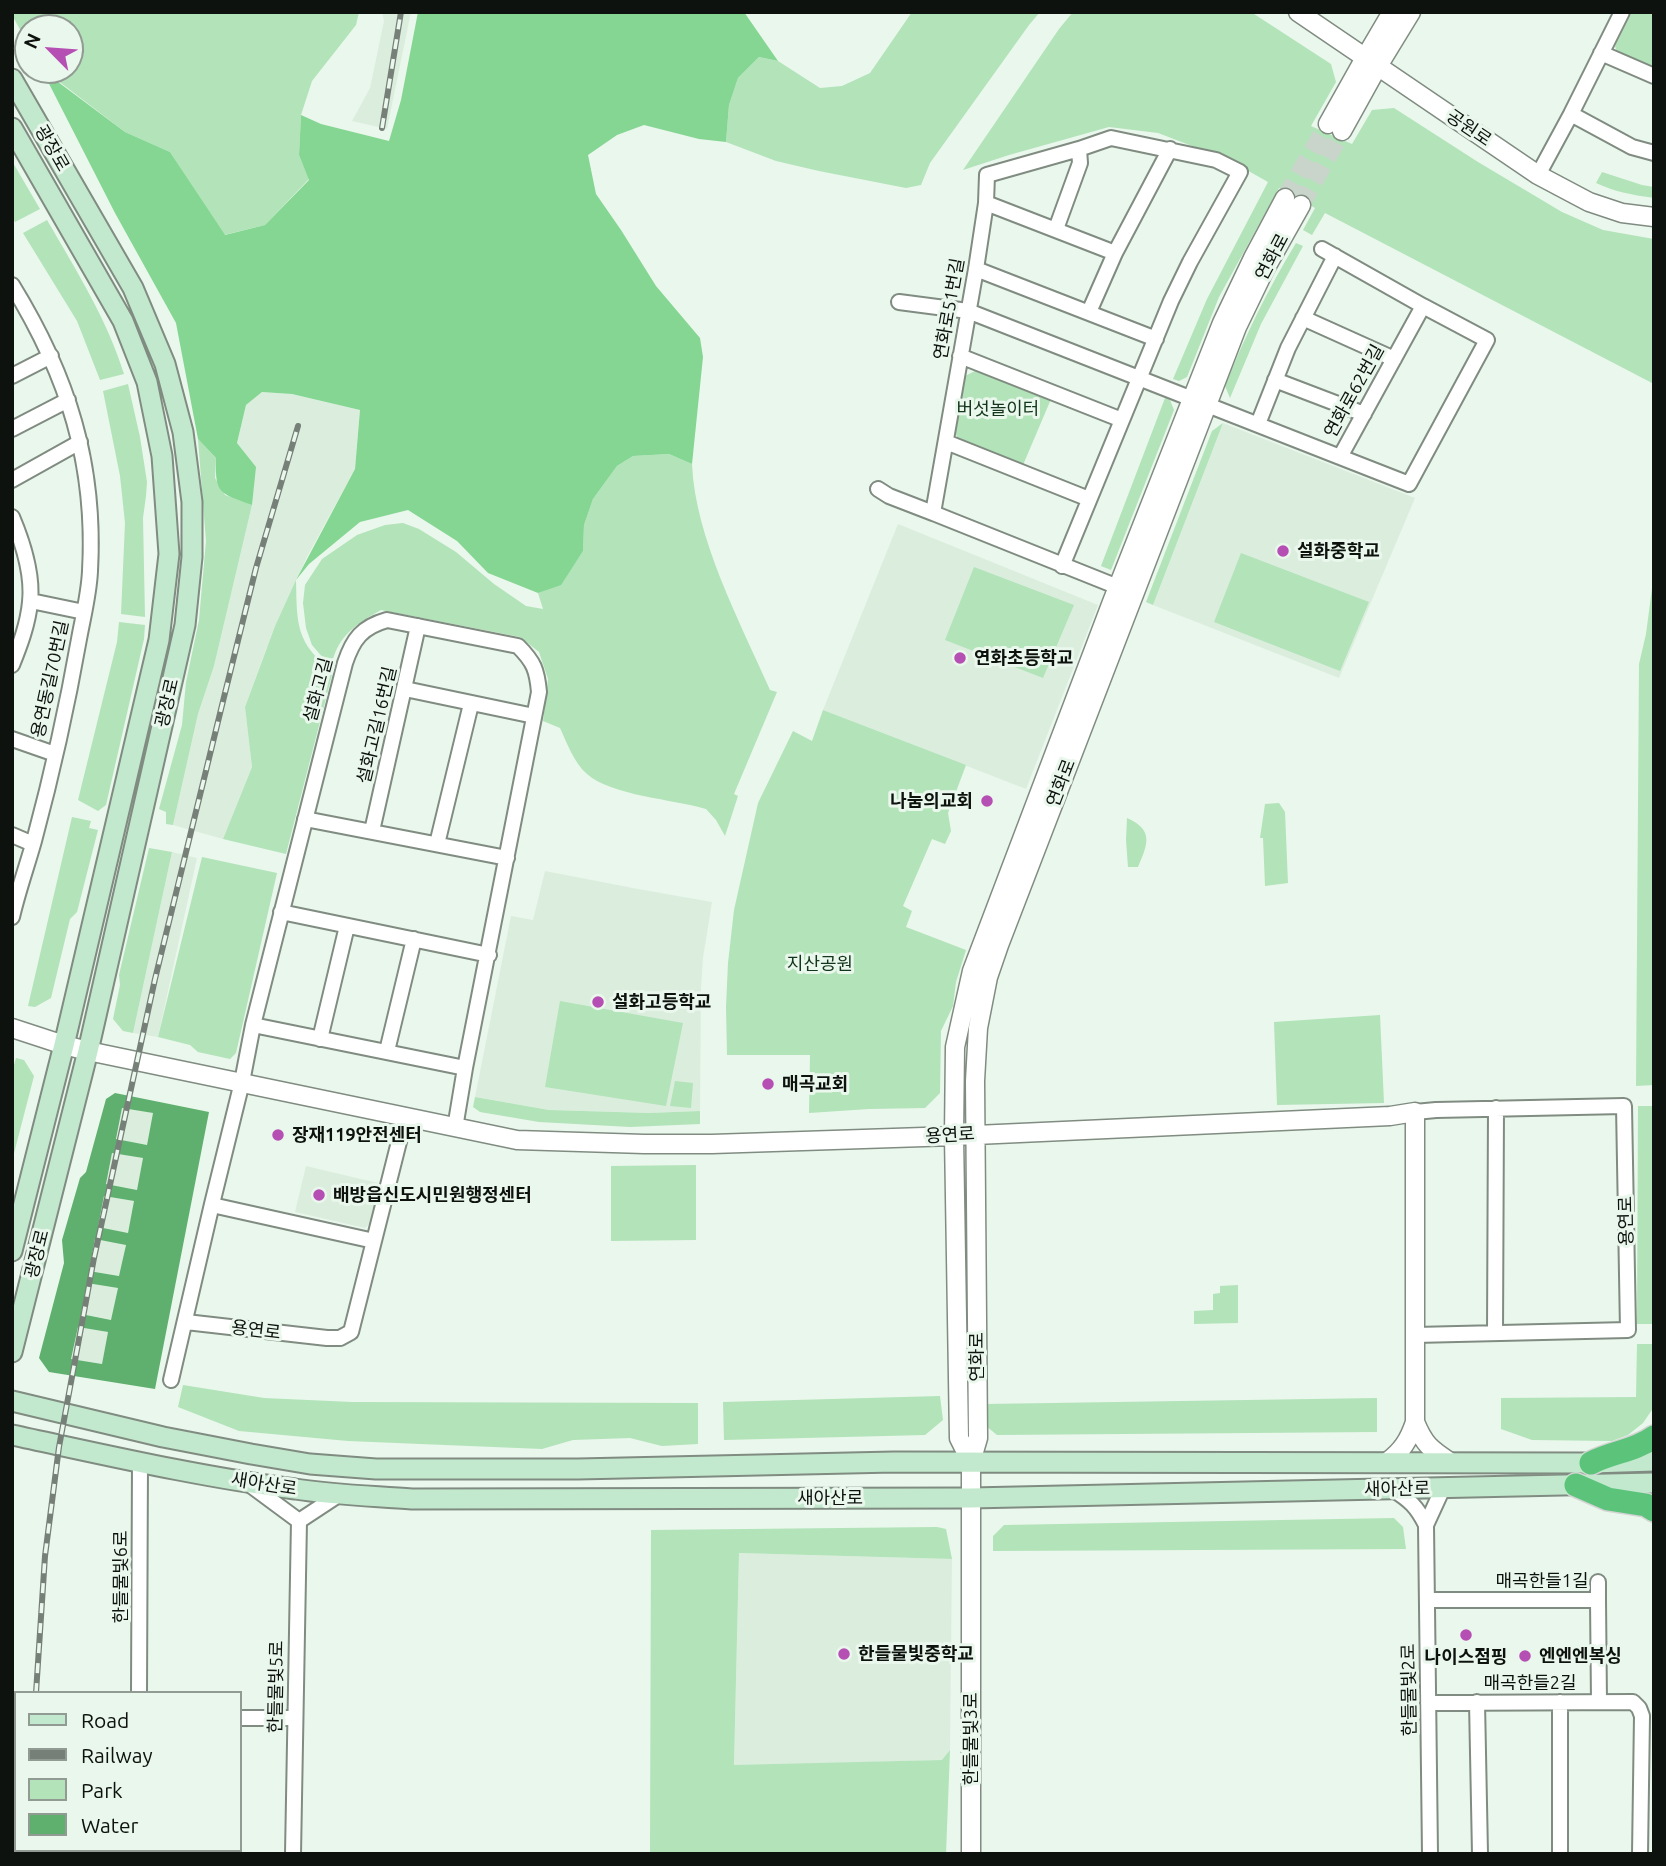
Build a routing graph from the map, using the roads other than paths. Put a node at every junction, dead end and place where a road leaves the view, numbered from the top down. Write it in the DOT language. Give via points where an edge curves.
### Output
graph roads {
  1 [pos="1298,12"];
  2 [pos="1392,12"];
  3 [pos="1411,12"];
  4 [pos="1622,12"];
  5 [pos="1601,54"];
  6 [pos="1371,62"];
  7 [pos="1654,76"];
  8 [pos="12,79"];
  9 [pos="1571,114"];
  10 [pos="12,128"];
  11 [pos="1335,128"];
  12 [pos="1079,149"];
  13 [pos="1170,149"];
  14 [pos="1654,153"];
  15 [pos="1538,175"];
  16 [pos="1293,201"];
  17 [pos="986,203"];
  18 [pos="1654,217"];
  19 [pos="1056,229"];
  20 [pos="1115,253"];
  21 [pos="976,268"];
  22 [pos="14,292"];
  23 [pos="899,302"];
  24 [pos="1423,306"];
  25 [pos="968,311"];
  26 [pos="1089,312"];
  27 [pos="1303,318"];
  28 [pos="1156,339"];
  29 [pos="51,356"];
  30 [pos="960,356"];
  31 [pos="1394,359"];
  32 [pos="12,376"];
  33 [pos="1140,379"];
  34 [pos="1275,380"];
  35 [pos="68,400"];
  36 [pos="1199,402"];
  37 [pos="1364,414"];
  38 [pos="1122,421"];
  39 [pos="1258,424"];
  40 [pos="12,429"];
  41 [pos="80,442"];
  42 [pos="946,442"];
  43 [pos="1340,457"];
  44 [pos="12,480"];
  45 [pos="878,489"];
  46 [pos="1089,499"];
  47 [pos="933,513"];
  48 [pos="12,517"];
  49 [pos="1062,566"];
  50 [pos="1118,587"];
  51 [pos="31,601"];
  52 [pos="83,611"];
  53 [pos="418,626"];
  54 [pos="12,666"];
  55 [pos="405,689"];
  56 [pos="471,704"];
  57 [pos="534,716"];
  58 [pos="12,738"];
  59 [pos="55,754"];
  60 [pos="305,818"];
  61 [pos="372,831"];
  62 [pos="12,835"];
  63 [pos="33,844"];
  64 [pos="437,844"];
  65 [pos="508,858"];
  66 [pos="13,912"];
  67 [pos="281,912"];
  68 [pos="347,926"];
  69 [pos="414,939"];
  70 [pos="489,955"];
  71 [pos="253,1025"];
  72 [pos="12,1028"];
  73 [pos="320,1038"];
  74 [pos="64,1045"];
  75 [pos="88,1051"];
  76 [pos="387,1051"];
  77 [pos="465,1068"];
  78 [pos="242,1082"];
  79 [pos="1496,1108"];
  80 [pos="1415,1112"];
  81 [pos="405,1118"];
  82 [pos="456,1128"];
  83 [pos="976,1134"];
  84 [pos="954,1136"];
  85 [pos="212,1205"];
  86 [pos="374,1241"];
  87 [pos="12,1251"];
  88 [pos="186,1322"];
  89 [pos="1495,1333"];
  90 [pos="1415,1335"];
  91 [pos="12,1352"];
  92 [pos="171,1380"];
  93 [pos="12,1401"];
  94 [pos="1415,1422"];
  95 [pos="12,1435"];
  96 [pos="1654,1437"];
  97 [pos="1654,1461"];
  98 [pos="141,1462"];
  99 [pos="971,1462"];
  100 [pos="1387,1462"];
  101 [pos="1450,1462"];
  102 [pos="1591,1463"];
  103 [pos="247,1482"];
  104 [pos="1654,1483"];
  105 [pos="1576,1485"];
  106 [pos="1443,1488"];
  107 [pos="1392,1489"];
  108 [pos="340,1494"];
  109 [pos="971,1498"];
  110 [pos="1654,1510"];
  111 [pos="299,1521"];
  112 [pos="1426,1525"];
  113 [pos="1598,1581"];
  114 [pos="1427,1600"];
  115 [pos="1598,1601"];
  116 [pos="139,1691"];
  117 [pos="1477,1702"];
  118 [pos="1560,1702"];
  119 [pos="1599,1702"];
  120 [pos="1428,1703"];
  121 [pos="242,1718"];
  122 [pos="295,1718"];
  123 [pos="293,1854"];
  124 [pos="971,1854"];
  125 [pos="1430,1854"];
  126 [pos="1480,1854"];
  127 [pos="1560,1854"];
  128 [pos="1640,1854"];
  1 -- 6 [label="street, 공원로"];
  2 -- 6 [label="street"];
  3 -- 6 [label="street"];
  4 -- 5 [label="street"];
  5 -- 7 [label="street"];
  5 -- 9 [label="street"];
  6 -- 11 [label="street"];
  6 -- 15 [label="street, 공원로"];
  8 -- 75 [label="main road, 광장로" via="132,288 165,364 183,432 192,502 185,625"];
  9 -- 14 [label="street" via="1632,147"];
  9 -- 15 [label="street"];
  10 -- 74 [label="main road, 광장로" via="123,321 147,382 162,456 169,554 159,640"];
  12 -- 13 [label="street, 연화로51번길" via="1111,138"];
  12 -- 17 [label="street, 연화로51번길" via="987,175"];
  12 -- 19 [label="street" via="1080,163"];
  13 -- 20 [label="street"];
  13 -- 28 [label="street, 연화로51번길" via="1216,160 1240,172 1190,262"];
  15 -- 18 [label="street, 공원로" via="1589,202"];
  16 -- 36 [label="street, 연화로" via="1253,258 1222,323"];
  17 -- 19 [label="street"];
  17 -- 21 [label="street, 연화로51번길"];
  19 -- 20 [label="street"];
  20 -- 26 [label="street"];
  21 -- 25 [label="street, 연화로51번길"];
  21 -- 26 [label="street"];
  22 -- 29 [label="street, 용연동길70번길"];
  23 -- 25 [label="street"];
  24 -- 27 [label="street" via="1329,252"];
  24 -- 31 [label="street, 연화로62번길"];
  24 -- 43 [label="street" via="1487,340 1409,484"];
  25 -- 30 [label="street, 연화로51번길"];
  25 -- 33 [label="street"];
  26 -- 28 [label="street"];
  27 -- 31 [label="street"];
  27 -- 34 [label="street"];
  28 -- 33 [label="street"];
  29 -- 32 [label="street"];
  29 -- 35 [label="street, 용연동길70번길"];
  30 -- 38 [label="street"];
  30 -- 42 [label="street, 연화로51번길"];
  31 -- 37 [label="street, 연화로62번길"];
  33 -- 36 [label="street"];
  33 -- 38 [label="street"];
  34 -- 37 [label="street"];
  34 -- 39 [label="street"];
  35 -- 40 [label="street"];
  35 -- 41 [label="street, 용연동길70번길"];
  36 -- 39 [label="street, 연화로62번길"];
  36 -- 50 [label="street, 연화로"];
  36 -- 83 [label="street, 연화로" via="988,977 978,1028"];
  37 -- 43 [label="street, 연화로62번길"];
  38 -- 46 [label="street"];
  39 -- 43 [label="street, 연화로62번길"];
  41 -- 44 [label="street"];
  41 -- 52 [label="street, 용연동길70번길" via="90,537"];
  42 -- 46 [label="street"];
  42 -- 47 [label="street, 연화로51번길"];
  45 -- 47 [label="street"];
  46 -- 49 [label="street"];
  47 -- 49 [label="street"];
  48 -- 51 [label="street" via="23,545"];
  49 -- 50 [label="street"];
  50 -- 84 [label="street, 연화로" via="972,971 955,1047"];
  51 -- 52 [label="street, 용연동길70번길"];
  51 -- 54 [label="street"];
  52 -- 59 [label="street, 용연동길70번길"];
  53 -- 55 [label="street, 설화고길16번길"];
  53 -- 57 [label="street, 설화고길" via="518,646 537,670"];
  53 -- 60 [label="street, 설화고길" via="387,620 372,624 350,648"];
  55 -- 56 [label="street"];
  55 -- 61 [label="street, 설화고길16번길"];
  56 -- 57 [label="street"];
  56 -- 64 [label="street"];
  57 -- 65 [label="street, 설화고길"];
  58 -- 59 [label="street, 용연동길70번길"];
  59 -- 63 [label="street, 용연동길70번길"];
  60 -- 61 [label="street"];
  60 -- 67 [label="street, 설화고길"];
  61 -- 64 [label="street"];
  62 -- 63 [label="street"];
  63 -- 66 [label="street, 용연동길70번길"];
  64 -- 65 [label="street"];
  65 -- 70 [label="street, 설화고길"];
  67 -- 68 [label="street"];
  67 -- 71 [label="street, 설화고길"];
  68 -- 69 [label="street"];
  68 -- 73 [label="street"];
  69 -- 70 [label="street"];
  69 -- 76 [label="street"];
  70 -- 77 [label="street, 설화고길"];
  71 -- 73 [label="street"];
  71 -- 78 [label="street, 설화고길"];
  72 -- 74 [label="street, 용연로"];
  73 -- 76 [label="street"];
  74 -- 75 [label="street, 용연로"];
  74 -- 87 [label="main road, 광장로"];
  75 -- 78 [label="street, 용연로"];
  75 -- 91 [label="main road, 광장로"];
  76 -- 77 [label="street"];
  77 -- 82 [label="street, 설화고길"];
  78 -- 81 [label="street, 용연로"];
  78 -- 85 [label="street"];
  79 -- 80 [label="street, 용연로"];
  79 -- 89 [label="street"];
  79 -- 89 [label="street, 용연로" via="1624,1106 1628,1330"];
  80 -- 83 [label="street, 용연로"];
  80 -- 90 [label="street, 새아산로"];
  81 -- 82 [label="street, 용연로"];
  81 -- 86 [label="street, 용연로"];
  82 -- 84 [label="street, 용연로" via="517,1140 644,1144"];
  83 -- 84 [label="street, 용연로"];
  83 -- 99 [label="street, 연화로" via="978,1438"];
  84 -- 99 [label="street, 연화로" via="959,1438"];
  85 -- 86 [label="street"];
  85 -- 88 [label="street"];
  86 -- 88 [label="street, 용연로" via="351,1332 340,1338"];
  88 -- 92 [label="street"];
  89 -- 90 [label="street, 용연로"];
  90 -- 94 [label="street, 새아산로"];
  93 -- 99 [label="main road, 새아산로" via="251,1454 376,1469"];
  94 -- 100 [label="street, 새아산로" via="1400,1452"];
  94 -- 101 [label="street, 새아산로" via="1422,1439"];
  95 -- 98 [label="main road, 새아산로"];
  96 -- 102 [label="highway"];
  97 -- 102 [label="main road, 새아산로"];
  98 -- 103 [label="main road, 새아산로"];
  98 -- 116 [label="street, 한들물빛6로"];
  99 -- 100 [label="main road, 새아산로"];
  99 -- 109 [label="street, 한들물빛3로"];
  100 -- 101 [label="main road, 새아산로"];
  101 -- 102 [label="main road, 새아산로"];
  103 -- 108 [label="main road, 새아산로"];
  103 -- 111 [label="street"];
  104 -- 105 [label="main road, 새아산로"];
  105 -- 106 [label="main road, 새아산로"];
  105 -- 110 [label="highway" via="1608,1499"];
  106 -- 107 [label="main road, 새아산로"];
  106 -- 112 [label="street"];
  107 -- 109 [label="main road, 새아산로"];
  107 -- 112 [label="street" via="1406,1497"];
  108 -- 109 [label="main road, 새아산로" via="412,1499"];
  108 -- 111 [label="street"];
  109 -- 124 [label="street, 한들물빛3로"];
  111 -- 122 [label="street, 한들물빛5로"];
  112 -- 114 [label="street, 한들물빛2로"];
  113 -- 115 [label="street"];
  114 -- 115 [label="street, 매곡한들1길"];
  114 -- 120 [label="street, 한들물빛2로"];
  115 -- 119 [label="street, 매곡한들1길"];
  117 -- 118 [label="street, 매곡한들2길"];
  117 -- 120 [label="street, 매곡한들2길"];
  117 -- 126 [label="street"];
  118 -- 119 [label="street, 매곡한들2길"];
  118 -- 127 [label="street"];
  119 -- 128 [label="street, 매곡한들2길" via="1633,1702 1642,1716"];
  120 -- 125 [label="street, 한들물빛2로"];
  121 -- 122 [label="street"];
  122 -- 123 [label="street, 한들물빛5로"];
}
